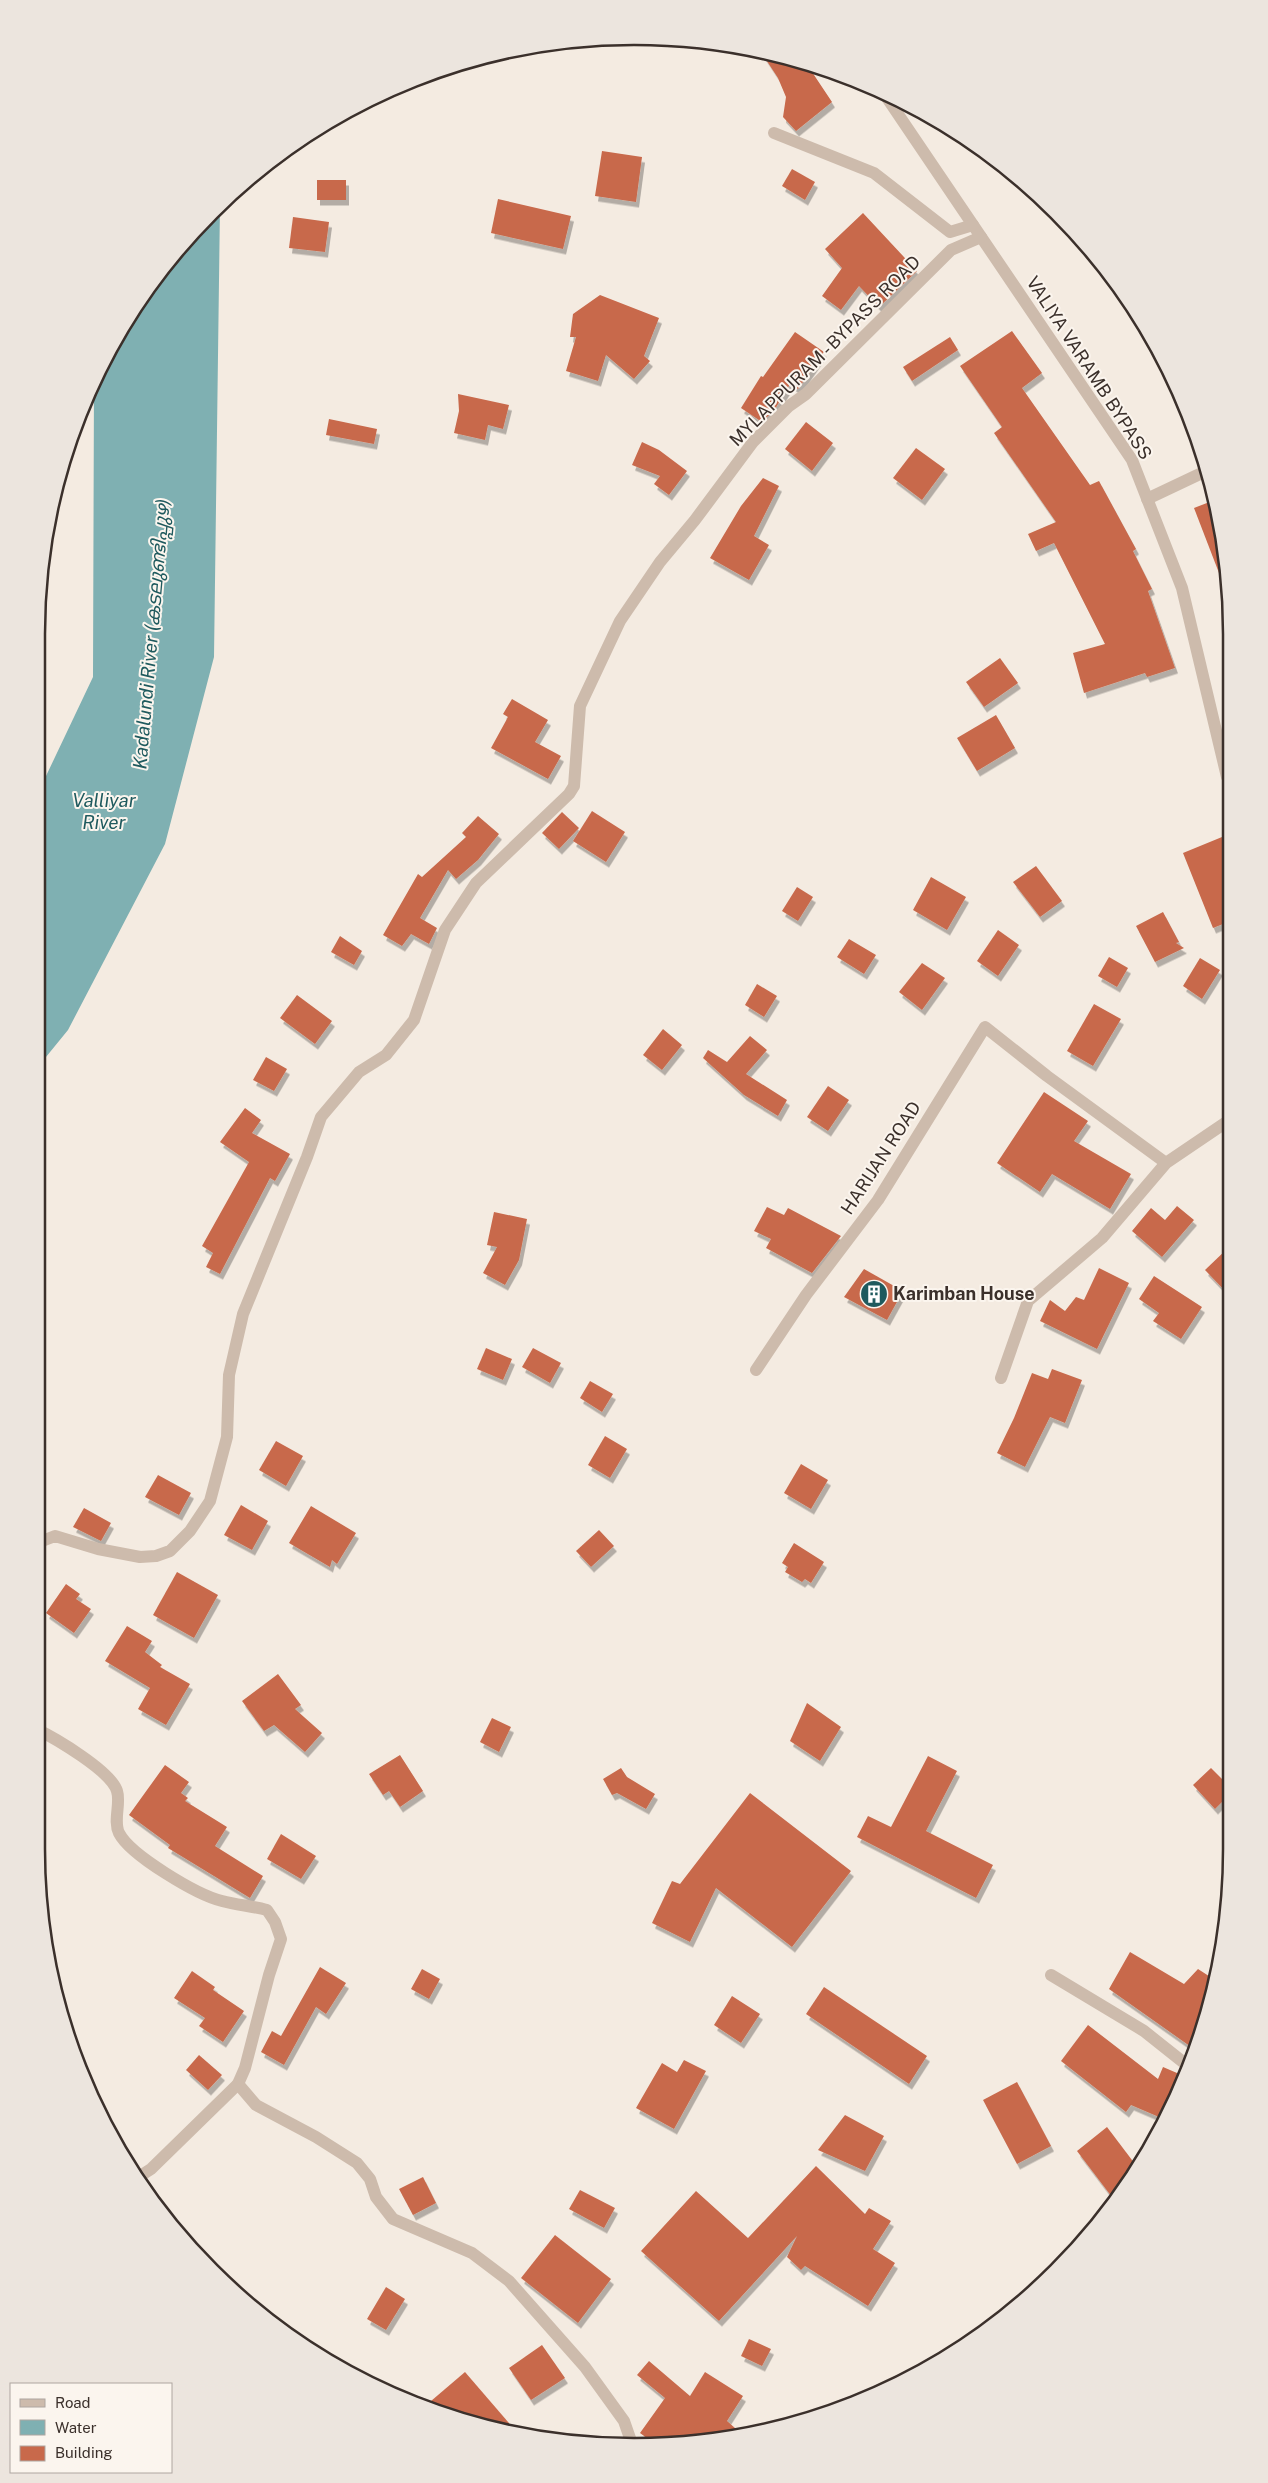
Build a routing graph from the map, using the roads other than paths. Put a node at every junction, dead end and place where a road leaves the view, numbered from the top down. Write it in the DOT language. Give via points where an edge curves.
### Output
graph roads {
  1 [pos="891,104"];
  2 [pos="774,133"];
  3 [pos="973,225"];
  4 [pos="981,237"];
  5 [pos="1201,474"];
  6 [pos="1147,499"];
  7 [pos="1223,761"];
  8 [pos="1223,1123"];
  9 [pos="1166,1163"];
  10 [pos="756,1370"];
  11 [pos="1001,1378"];
  12 [pos="45,1540"];
  13 [pos="45,1734"];
  14 [pos="1051,1975"];
  15 [pos="1183,2062"];
  16 [pos="238,2084"];
  17 [pos="143,2174"];
  18 [pos="630,2438"];
  1 -- 3 [label="street, VALIYA VARAMB BYPASS"];
  2 -- 3 [label="street" via="874,173 950,232"];
  3 -- 4 [label="street, VALIYA VARAMB BYPASS"];
  4 -- 6 [label="street, VALIYA VARAMB BYPASS" via="1132,460"];
  4 -- 12 [label="street, MYLAPPURAM - BYPASS ROAD" via="951,250 754,442 660,562 620,621 580,706 574,786 570,794 476,883 446,930 414,1020 386,1056 359,1072 321,1116 243,1314 229,1375 227,1437 210,1501 190,1531 170,1551 140,1557 55,1536"];
  5 -- 6 [label="street"];
  6 -- 7 [label="street, VALIYA VARAMB BYPASS" via="1182,588"];
  8 -- 9 [label="street"];
  9 -- 10 [label="street, HARIJAN ROAD" via="985,1027 878,1200 806,1295"];
  9 -- 11 [label="street" via="1102,1238 1028,1301"];
  13 -- 16 [label="street" via="87,1760 117,1790 118,1831 133,1852 195,1891 221,1901 267,1910 275,1922 281,1938"];
  14 -- 15 [label="street" via="1144,2031"];
  16 -- 17 [label="street"];
  16 -- 18 [label="street" via="256,2105 316,2136 357,2163 393,2219 472,2254 509,2281 585,2367 624,2421"];
}
